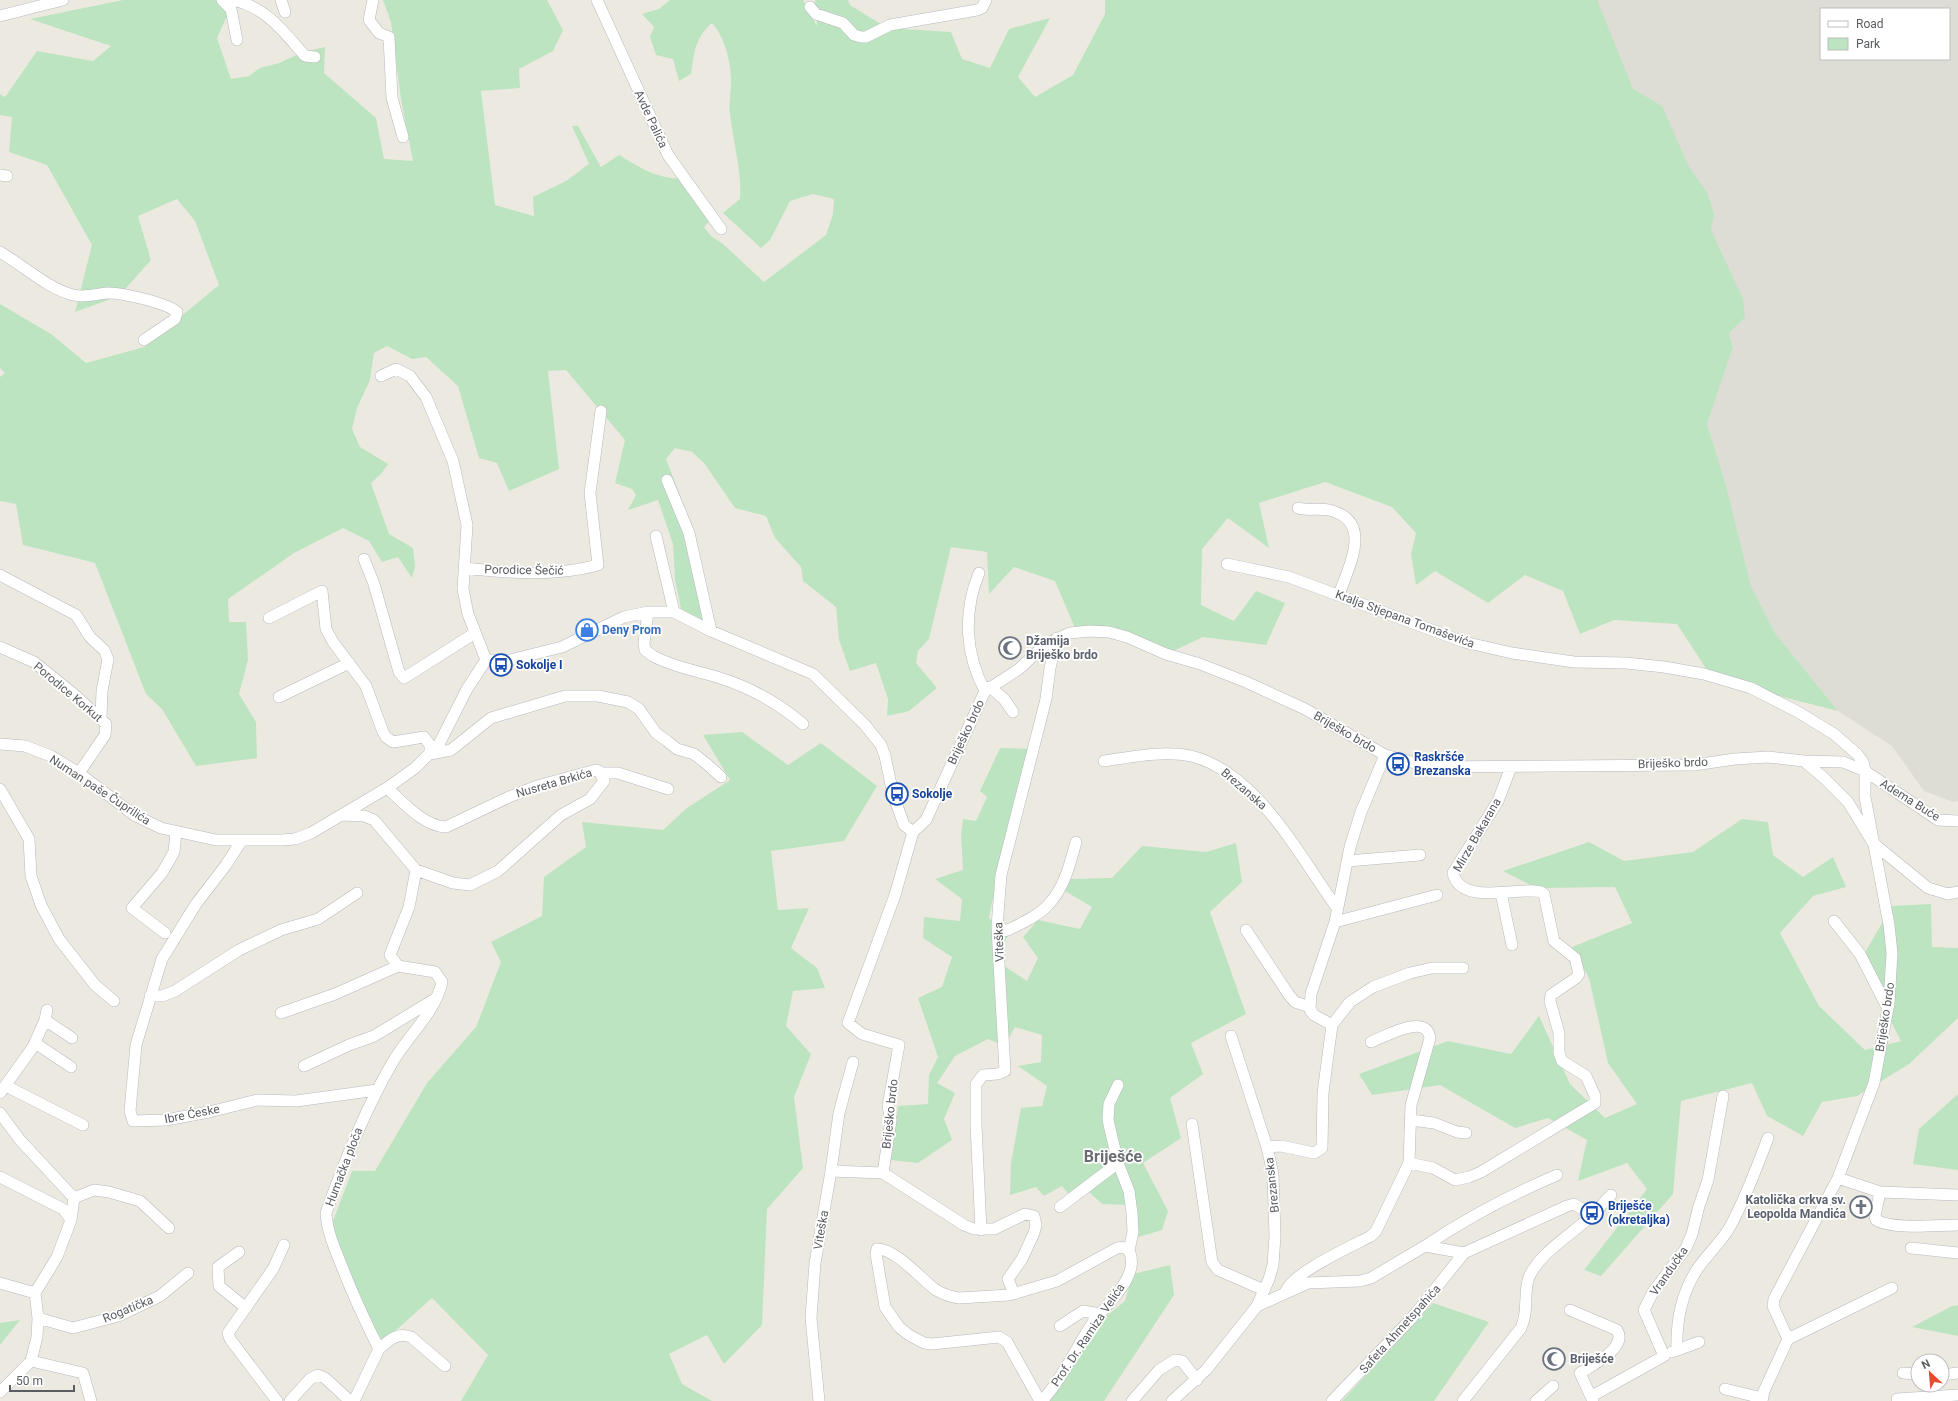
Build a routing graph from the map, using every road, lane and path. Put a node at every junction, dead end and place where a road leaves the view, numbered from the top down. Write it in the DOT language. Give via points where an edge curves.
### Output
graph roads {
  1 [pos="63,0"];
  2 [pos="222,0"];
  3 [pos="233,0"];
  4 [pos="281,0"];
  5 [pos="373,0"];
  6 [pos="597,0"];
  7 [pos="986,0"];
  8 [pos="810,7"];
  9 [pos="285,12"];
  10 [pos="0,16"];
  11 [pos="237,40"];
  12 [pos="315,57"];
  13 [pos="403,137"];
  14 [pos="722,229"];
  15 [pos="0,252"];
  16 [pos="144,340"];
  17 [pos="380,376"];
  18 [pos="601,411"];
  19 [pos="667,480"];
  20 [pos="1298,508"];
  21 [pos="656,536"];
  22 [pos="364,559"];
  23 [pos="1227,564"];
  24 [pos="464,568"];
  25 [pos="979,573"];
  26 [pos="0,575"];
  27 [pos="1339,595"];
  28 [pos="648,612"];
  29 [pos="674,612"];
  30 [pos="269,618"];
  31 [pos="711,632"];
  32 [pos="475,633"];
  33 [pos="1057,638"];
  34 [pos="0,647"];
  35 [pos="486,660"];
  36 [pos="349,663"];
  37 [pos="988,689"];
  38 [pos="279,697"];
  39 [pos="1013,712"];
  40 [pos="101,718"];
  41 [pos="803,724"];
  42 [pos="0,744"];
  43 [pos="430,754"];
  44 [pos="1385,755"];
  45 [pos="1104,761"];
  46 [pos="1804,761"];
  47 [pos="1511,767"];
  48 [pos="1865,771"];
  49 [pos="79,773"];
  50 [pos="601,773"];
  51 [pos="721,777"];
  52 [pos="387,788"];
  53 [pos="0,789"];
  54 [pos="668,789"];
  55 [pos="342,815"];
  56 [pos="1958,821"];
  57 [pos="176,832"];
  58 [pos="912,832"];
  59 [pos="242,840"];
  60 [pos="1076,842"];
  61 [pos="1873,843"];
  62 [pos="1420,855"];
  63 [pos="1347,861"];
  64 [pos="416,870"];
  65 [pos="1958,892"];
  66 [pos="357,893"];
  67 [pos="1501,894"];
  68 [pos="1437,895"];
  69 [pos="1338,908"];
  70 [pos="1834,921"];
  71 [pos="1335,922"];
  72 [pos="997,924"];
  73 [pos="1246,930"];
  74 [pos="166,933"];
  75 [pos="1512,945"];
  76 [pos="398,966"];
  77 [pos="1463,968"];
  78 [pos="150,996"];
  79 [pos="439,996"];
  80 [pos="114,1001"];
  81 [pos="1310,1007"];
  82 [pos="1888,1009"];
  83 [pos="281,1013"];
  84 [pos="1332,1025"];
  85 [pos="1230,1036"];
  86 [pos="72,1038"];
  87 [pos="1371,1042"];
  88 [pos="35,1043"];
  89 [pos="853,1062"];
  90 [pos="304,1066"];
  91 [pos="70,1067"];
  92 [pos="1118,1085"];
  93 [pos="3,1089"];
  94 [pos="377,1090"];
  95 [pos="1723,1096"];
  96 [pos="0,1113"];
  97 [pos="1411,1120"];
  98 [pos="1192,1124"];
  99 [pos="83,1125"];
  100 [pos="1466,1133"];
  101 [pos="1768,1138"];
  102 [pos="1267,1147"];
  103 [pos="1118,1163"];
  104 [pos="1409,1163"];
  105 [pos="831,1171"];
  106 [pos="883,1173"];
  107 [pos="1557,1176"];
  108 [pos="0,1177"];
  109 [pos="1838,1178"];
  110 [pos="1880,1192"];
  111 [pos="1611,1195"];
  112 [pos="1958,1195"];
  113 [pos="74,1198"];
  114 [pos="1060,1206"];
  115 [pos="1592,1216"];
  116 [pos="71,1220"];
  117 [pos="1958,1225"];
  118 [pos="169,1228"];
  119 [pos="981,1230"];
  120 [pos="284,1245"];
  121 [pos="1425,1246"];
  122 [pos="1911,1248"];
  123 [pos="1129,1250"];
  124 [pos="238,1252"];
  125 [pos="1464,1253"];
  126 [pos="1958,1253"];
  127 [pos="188,1273"];
  128 [pos="0,1283"];
  129 [pos="1892,1288"];
  130 [pos="1264,1290"];
  131 [pos="1286,1291"];
  132 [pos="35,1293"];
  133 [pos="1014,1294"];
  134 [pos="1257,1306"];
  135 [pos="246,1308"];
  136 [pos="1570,1310"];
  137 [pos="1100,1314"];
  138 [pos="38,1318"];
  139 [pos="1060,1326"];
  140 [pos="1788,1339"];
  141 [pos="1699,1342"];
  142 [pos="379,1349"];
  143 [pos="1677,1350"];
  144 [pos="1664,1356"];
  145 [pos="31,1361"];
  146 [pos="445,1366"];
  147 [pos="1903,1373"];
  148 [pos="1910,1373"];
  149 [pos="1197,1380"];
  150 [pos="1553,1386"];
  151 [pos="1725,1390"];
  152 [pos="0,1392"];
  153 [pos="1958,1395"];
  154 [pos="1592,1399"];
  155 [pos="1762,1399"];
  156 [pos="1897,1399"];
  157 [pos="91,1401"];
  158 [pos="277,1401"];
  159 [pos="290,1401"];
  160 [pos="350,1401"];
  161 [pos="354,1401"];
  162 [pos="819,1401"];
  163 [pos="1041,1401"];
  164 [pos="1132,1401"];
  165 [pos="1172,1401"];
  166 [pos="1332,1401"];
  167 [pos="1463,1401"];
  168 [pos="1536,1401"];
  1 -- 10 [label="street"];
  2 -- 11 [label="street" via="231,9"];
  3 -- 12 [label="street" via="258,9 274,22 305,56"];
  4 -- 9 [label="street"];
  5 -- 13 [label="street" via="369,20 379,33 389,37 392,98"];
  6 -- 14 [label="street, Avde Palića" via="668,155"];
  7 -- 8 [label="street" via="982,8 977,10 890,25 866,37 854,35 842,23 834,18 816,14"];
  15 -- 16 [label="street" via="58,289 74,296 108,293 145,299 176,312 175,319"];
  17 -- 24 [label="street" via="396,369 410,376 426,397 453,461 459,487 467,525"];
  18 -- 24 [label="street, Porodice Šečić" via="590,493 598,565 545,573"];
  19 -- 31 [label="street" via="689,533"];
  20 -- 27 [label="street" via="1328,510 1351,521 1355,547"];
  21 -- 29 [label="street"];
  22 -- 32 [label="street" via="374,584 397,666 404,678"];
  23 -- 27 [label="street, Kralja Stjepana Tomaševića" via="1289,576"];
  24 -- 32 [label="street" via="463,589"];
  25 -- 37 [label="street" via="973,588 968,630 977,676"];
  26 -- 40 [label="street" via="76,615 90,637 104,650 108,659 102,691"];
  27 -- 48 [label="street, Kralja Stjepana Tomaševića" via="1464,642 1512,653 1574,662 1664,667 1704,674 1751,688 1834,734 1857,754 1863,762"];
  28 -- 29 [label="street"];
  28 -- 35 [label="street" via="624,617 562,646 510,660"];
  28 -- 41 [label="street" via="644,643 645,650 653,656 765,696"];
  29 -- 31 [label="street"];
  30 -- 36 [label="street" via="322,591 326,629"];
  31 -- 58 [label="street" via="813,674 865,725 881,745 893,794 904,825"];
  32 -- 35 [label="street"];
  33 -- 37 [label="street, Briješko brdo" via="1046,644 1019,669"];
  33 -- 44 [label="street, Briješko brdo" via="1070,633 1090,631 1109,632 1127,637 1166,654 1246,682 1305,709"];
  33 -- 72 [label="street, Viteška" via="1046,699 1001,875"];
  34 -- 40 [label="street, Porodice Korkut" via="34,662"];
  35 -- 43 [label="street, Numan paše Čuprilića" via="467,688 439,744"];
  36 -- 38 [label="street"];
  36 -- 43 [label="street" via="366,686 386,737 393,742 424,737 430,745"];
  37 -- 39 [label="street" via="1004,699"];
  37 -- 58 [label="street, Briješko brdo" via="926,820"];
  40 -- 49 [label="street, Porodice Korkut" via="106,724 105,735"];
  42 -- 49 [label="street, Numan paše Čuprilića" via="25,746 51,756"];
  43 -- 51 [label="street" via="450,750 491,718 565,696 598,696 628,702 639,709 662,737 677,749 694,754"];
  43 -- 52 [label="street, Numan paše Čuprilića"];
  44 -- 47 [label="street, Briješko brdo" via="1430,767"];
  44 -- 63 [label="street" via="1362,812"];
  45 -- 69 [label="street, Brezanska" via="1150,754 1190,756 1210,762 1231,775 1261,801 1276,819"];
  46 -- 47 [label="street, Briješko brdo" via="1768,757 1735,758 1694,765"];
  46 -- 48 [label="street, Briješko brdo" via="1843,762"];
  46 -- 61 [label="street" via="1848,802"];
  47 -- 67 [label="street, Mirze Bakarana" via="1498,801 1453,873 1456,881 1471,890"];
  48 -- 56 [label="street, Adema Buće" via="1938,820"];
  48 -- 61 [label="street, Briješko brdo"];
  49 -- 57 [label="street, Numan paše Čuprilića" via="134,815"];
  50 -- 52 [label="street, Nusreta Brkića" via="593,771 537,786 446,827 440,827 420,817"];
  50 -- 54 [label="street" via="618,773"];
  50 -- 64 [label="street, Nusreta Brkića" via="604,781 590,799 561,815 498,871 470,885 453,883"];
  52 -- 55 [label="street, Numan paše Čuprilića"];
  53 -- 80 [label="street" via="29,839 31,876 41,905 59,939 94,986"];
  55 -- 59 [label="street, Numan paše Čuprilića" via="295,839"];
  55 -- 64 [label="street" via="364,816 374,820"];
  57 -- 59 [label="street, Numan paše Čuprilića" via="216,840"];
  57 -- 74 [label="street" via="174,852 165,868 132,908"];
  58 -- 106 [label="street, Briješko brdo" via="895,895 848,1023 862,1034 899,1045 888,1106 891,1120"];
  59 -- 78 [label="street, Ibre Ćeske" via="170,945 162,959"];
  60 -- 72 [label="street" via="1058,894 1048,906 1008,930 1001,930"];
  61 -- 65 [label="street" via="1928,888 1948,894"];
  61 -- 82 [label="street, Briješko brdo" via="1892,953"];
  62 -- 63 [label="street"];
  63 -- 69 [label="street"];
  64 -- 76 [label="street" via="408,907 390,955"];
  66 -- 78 [label="street" via="318,919 281,930 239,950 174,991 162,996"];
  67 -- 75 [label="street"];
  67 -- 104 [label="street, Mirze Bakarana" via="1542,892 1554,942 1575,958 1579,974 1555,991 1550,1001 1559,1033 1559,1053 1562,1061 1586,1076 1595,1103 1469,1177 1455,1180 1432,1168"];
  68 -- 71 [label="street"];
  69 -- 71 [label="street"];
  70 -- 82 [label="street" via="1860,954"];
  71 -- 81 [label="street" via="1311,994"];
  72 -- 119 [label="street, Viteška" via="1005,1071 983,1075 976,1084"];
  73 -- 81 [label="street" via="1288,995 1295,1002"];
  76 -- 79 [label="street" via="436,972 442,982"];
  76 -- 83 [label="street" via="335,994"];
  77 -- 84 [label="street" via="1432,968 1410,973 1373,988 1350,1002"];
  78 -- 94 [label="street, Ibre Ćeske" via="136,1045 130,1111 134,1121 166,1120 257,1100 296,1101"];
  79 -- 90 [label="street" via="374,1036"];
  79 -- 94 [label="street, Humačka ploča" via="392,1063"];
  81 -- 84 [label="street" via="1314,1015"];
  82 -- 109 [label="street, Briješko brdo" via="1874,1083"];
  84 -- 102 [label="street, Brezanska" via="1323,1093 1322,1148 1314,1153 1281,1146"];
  85 -- 102 [label="street"];
  86 -- 88 [label="street" via="46,1015"];
  87 -- 97 [label="street" via="1409,1027 1419,1026 1430,1034 1411,1105"];
  88 -- 91 [label="street"];
  88 -- 93 [label="street"];
  89 -- 105 [label="street, Viteška" via="839,1113"];
  92 -- 103 [label="street, Prof. Dr. Ramiza Velića" via="1109,1104 1108,1120"];
  93 -- 99 [label="street"];
  94 -- 142 [label="street, Humačka ploča" via="363,1116 326,1213 326,1226 363,1317"];
  95 -- 144 [label="street, Vrandučka" via="1708,1180 1686,1248 1653,1292 1644,1310"];
  96 -- 113 [label="street" via="20,1140"];
  97 -- 100 [label="street" via="1434,1123"];
  97 -- 104 [label="street"];
  98 -- 130 [label="street" via="1212,1262 1218,1270"];
  101 -- 143 [label="street" via="1751,1183 1730,1226 1695,1272 1680,1306 1676,1332"];
  102 -- 130 [label="street, Brezanska" via="1273,1174 1275,1236 1273,1265"];
  103 -- 114 [label="street"];
  103 -- 123 [label="street, Prof. Dr. Ramiza Velića" via="1129,1191 1132,1213"];
  104 -- 131 [label="street" via="1376,1231 1292,1282"];
  105 -- 106 [label="street"];
  105 -- 162 [label="street, Viteška" via="815,1263 811,1318"];
  106 -- 119 [label="street" via="964,1225"];
  107 -- 121 [label="street" via="1492,1205"];
  108 -- 116 [label="street" via="63,1209"];
  109 -- 110 [label="street"];
  109 -- 140 [label="street, Briješko brdo" via="1774,1299 1773,1306"];
  110 -- 112 [label="street"];
  110 -- 117 [label="street" via="1876,1220 1881,1223 1911,1226"];
  111 -- 115 [label="street"];
  113 -- 116 [label="street"];
  113 -- 118 [label="street" via="94,1190 140,1201"];
  115 -- 125 [label="street, Safeta Ahmetspahića" via="1574,1204 1567,1206"];
  115 -- 167 [label="street" via="1552,1248 1534,1269 1527,1287 1526,1318 1521,1328"];
  116 -- 132 [label="street" via="57,1257"];
  119 -- 133 [label="street" via="994,1229 1025,1214 1034,1216 1034,1233 1022,1259 1009,1276 1008,1283"];
  120 -- 135 [label="street" via="273,1269"];
  121 -- 125 [label="street"];
  121 -- 131 [label="street" via="1371,1278 1360,1281 1308,1283"];
  122 -- 126 [label="street"];
  123 -- 133 [label="street" via="1117,1248 1057,1281"];
  123 -- 137 [label="street, Prof. Dr. Ramiza Velića" via="1131,1257 1128,1277"];
  124 -- 135 [label="street" via="218,1267 219,1286"];
  125 -- 166 [label="street, Safeta Ahmetspahića" via="1411,1319"];
  127 -- 138 [label="street, Rogatička" via="160,1296 118,1316 73,1328"];
  128 -- 132 [label="street"];
  129 -- 140 [label="street"];
  130 -- 134 [label="street, Brezanska"];
  131 -- 134 [label="street"];
  132 -- 138 [label="street"];
  133 -- 163 [label="street" via="951,1297 936,1290 907,1264 882,1250 877,1250 885,1308 899,1327 924,1343 932,1344 999,1337 1007,1342"];
  134 -- 149 [label="street, Brezanska"];
  135 -- 158 [label="street" via="229,1330 229,1336"];
  136 -- 154 [label="street" via="1617,1330 1619,1334 1620,1339 1615,1349 1580,1373"];
  137 -- 139 [label="street" via="1083,1311"];
  137 -- 163 [label="street, Prof. Dr. Ramiza Velića"];
  138 -- 145 [label="street" via="37,1337"];
  140 -- 155 [label="street"];
  141 -- 143 [label="street"];
  142 -- 146 [label="street" via="393,1337 406,1335"];
  142 -- 161 [label="street"];
  143 -- 144 [label="street"];
  144 -- 154 [label="street"];
  145 -- 152 [label="street"];
  145 -- 157 [label="street" via="83,1373"];
  147 -- 148 [label="street"];
  149 -- 164 [label="street" via="1182,1361 1175,1360 1159,1370"];
  149 -- 165 [label="street, Brezanska"];
  150 -- 168 [label="street"];
  151 -- 155 [label="street"];
  153 -- 156 [label="street"];
  159 -- 160 [label="street" via="310,1379 318,1375 325,1378"];
}
